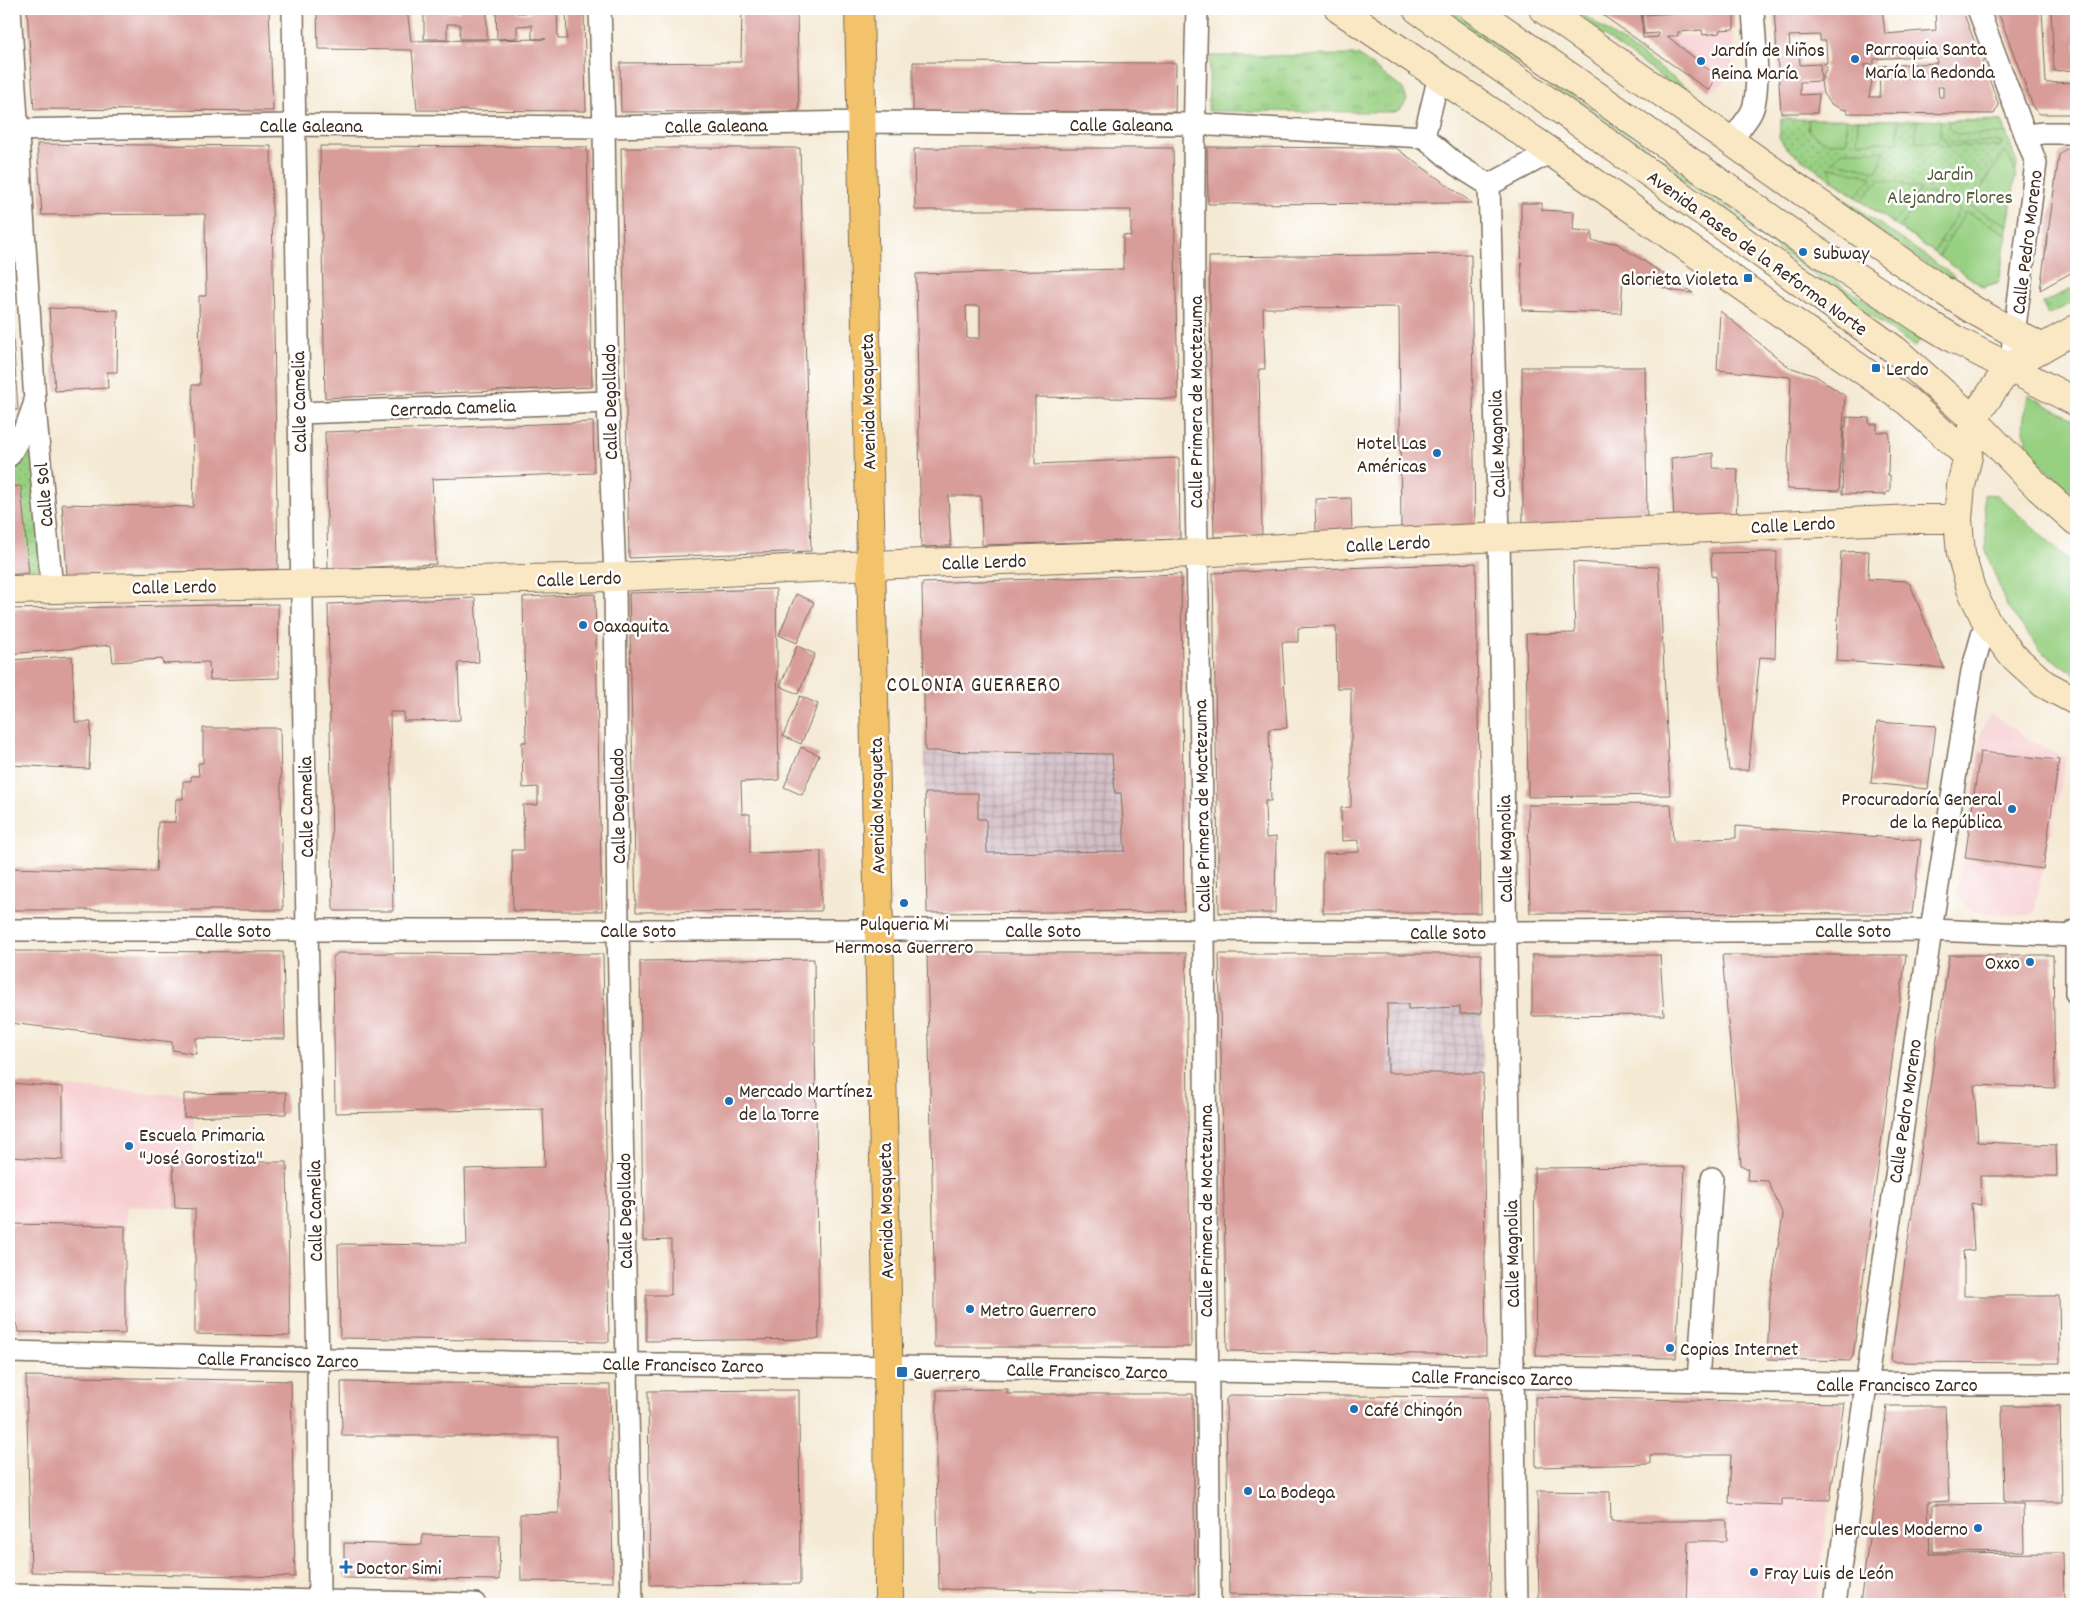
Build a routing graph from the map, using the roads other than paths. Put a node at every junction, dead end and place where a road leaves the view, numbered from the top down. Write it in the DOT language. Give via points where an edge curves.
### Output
graph roads {
  1 [pos="10,9"];
  2 [pos="293,9"];
  3 [pos="600,9"];
  4 [pos="858,9"];
  5 [pos="1197,9"];
  6 [pos="1339,9"];
  7 [pos="1417,9"];
  8 [pos="1474,9"];
  9 [pos="1543,9"];
  10 [pos="1753,9"];
  11 [pos="1978,9"];
  12 [pos="1439,76"];
  13 [pos="861,122"];
  14 [pos="1194,124"];
  15 [pos="295,125"];
  16 [pos="604,127"];
  17 [pos="13,130"];
  18 [pos="2076,133"];
  19 [pos="2027,135"];
  20 [pos="1424,137"];
  21 [pos="1731,142"];
  22 [pos="1550,152"];
  23 [pos="1489,185"];
  24 [pos="2076,328"];
  25 [pos="2014,332"];
  26 [pos="2042,348"];
  27 [pos="2010,366"];
  28 [pos="35,402"];
  29 [pos="608,402"];
  30 [pos="2076,402"];
  31 [pos="298,413"];
  32 [pos="1973,419"];
  33 [pos="9,456"];
  34 [pos="1968,456"];
  35 [pos="1958,519"];
  36 [pos="2076,522"];
  37 [pos="1499,537"];
  38 [pos="1196,553"];
  39 [pos="871,565"];
  40 [pos="615,577"];
  41 [pos="301,584"];
  42 [pos="52,589"];
  43 [pos="9,590"];
  44 [pos="1986,621"];
  45 [pos="2076,701"];
  46 [pos="9,930"];
  47 [pos="307,930"];
  48 [pos="618,930"];
  49 [pos="878,930"];
  50 [pos="1204,930"];
  51 [pos="1931,930"];
  52 [pos="1506,932"];
  53 [pos="2076,934"];
  54 [pos="2076,993"];
  55 [pos="1712,1178"];
  56 [pos="9,1352"];
  57 [pos="318,1360"];
  58 [pos="627,1363"];
  59 [pos="888,1367"];
  60 [pos="1206,1371"];
  61 [pos="1513,1377"];
  62 [pos="1698,1381"];
  63 [pos="2076,1384"];
  64 [pos="1865,1385"];
  65 [pos="9,1595"];
  66 [pos="319,1602"];
  67 [pos="476,1604"];
  68 [pos="632,1604"];
  69 [pos="889,1604"];
  70 [pos="1210,1604"];
  71 [pos="1517,1604"];
  72 [pos="1835,1604"];
  1 -- 17 [label="street, Calle Sol"];
  2 -- 15 [label="street, Calle Camelia"];
  3 -- 16 [label="street, Calle Degollado"];
  4 -- 13 [label="main road, Avenida Mosqueta"];
  5 -- 14 [label="street, Calle Primera de Moctezuma"];
  6 -- 12 [label="street, Avenida Paseo de la Reforma Norte"];
  7 -- 32 [label="street, Avenida Paseo de la Reforma Norte" via="1895,350"];
  8 -- 27 [label="street, Avenida Paseo de la Reforma Norte" via="1814,249 1922,320"];
  9 -- 21 [label="street"];
  10 -- 21 [label="street" via="1755,100"];
  11 -- 19 [label="street, Calle Pedro Moreno"];
  12 -- 20 [label="street"];
  12 -- 22 [label="street, Avenida Paseo de la Reforma Norte"];
  13 -- 14 [label="street, Calle Galeana"];
  13 -- 16 [label="street, Calle Galeana"];
  13 -- 39 [label="main road, Avenida Mosqueta"];
  14 -- 20 [label="street, Calle Galeana"];
  14 -- 38 [label="street, Calle Primera de Moctezuma"];
  15 -- 16 [label="street, Calle Galeana"];
  15 -- 17 [label="street, Calle Galeana"];
  15 -- 31 [label="street, Calle Camelia"];
  16 -- 29 [label="street, Calle Degollado"];
  17 -- 28 [label="street, Calle Sol"];
  18 -- 19 [label="street"];
  19 -- 25 [label="street, Calle Pedro Moreno" via="2037,171"];
  20 -- 23 [label="street" via="1457,165"];
  21 -- 25 [label="street" via="1939,288"];
  22 -- 23 [label="street"];
  22 -- 34 [label="street, Avenida Paseo de la Reforma Norte" via="1908,402"];
  23 -- 37 [label="street, Calle Magnolia"];
  24 -- 26 [label="street"];
  25 -- 26 [label="street"];
  25 -- 27 [label="street, Calle Pedro Moreno"];
  26 -- 27 [label="street"];
  27 -- 30 [label="street, Avenida Paseo de la Reforma Norte"];
  27 -- 32 [label="street"];
  28 -- 33 [label="street, Calle Sol"];
  28 -- 42 [label="street, Calle Sol"];
  29 -- 31 [label="street, Cerrada Camelia"];
  29 -- 40 [label="street, Calle Degollado"];
  31 -- 41 [label="street, Calle Camelia"];
  32 -- 34 [label="street"];
  32 -- 36 [label="street, Avenida Paseo de la Reforma Norte"];
  34 -- 35 [label="street"];
  35 -- 37 [label="street, Calle Lerdo"];
  35 -- 44 [label="street" via="1971,589"];
  37 -- 38 [label="street, Calle Lerdo"];
  37 -- 52 [label="street, Calle Magnolia"];
  38 -- 39 [label="street, Calle Lerdo"];
  38 -- 50 [label="street, Calle Primera de Moctezuma"];
  39 -- 40 [label="street, Calle Lerdo"];
  39 -- 49 [label="main road, Avenida Mosqueta"];
  40 -- 41 [label="street, Calle Lerdo"];
  40 -- 48 [label="street, Calle Degollado"];
  41 -- 42 [label="street, Calle Lerdo"];
  41 -- 47 [label="street, Calle Camelia"];
  42 -- 43 [label="street, Calle Lerdo"];
  44 -- 45 [label="street" via="2012,655 2044,684"];
  44 -- 51 [label="street, Calle Pedro Moreno" via="1972,671"];
  46 -- 47 [label="street, Calle Soto"];
  47 -- 48 [label="street, Calle Soto"];
  47 -- 57 [label="street, Calle Camelia"];
  48 -- 49 [label="street, Calle Soto"];
  48 -- 58 [label="street, Calle Degollado"];
  49 -- 50 [label="street, Calle Soto"];
  49 -- 59 [label="main road, Avenida Mosqueta"];
  50 -- 52 [label="street, Calle Soto"];
  50 -- 60 [label="street, Calle Primera de Moctezuma"];
  51 -- 52 [label="street, Calle Soto"];
  51 -- 53 [label="street, Calle Soto"];
  51 -- 64 [label="street, Calle Pedro Moreno"];
  52 -- 61 [label="street, Calle Magnolia"];
  53 -- 54 [label="street"];
  55 -- 62 [label="street"];
  56 -- 57 [label="street, Calle Francisco Zarco"];
  57 -- 58 [label="street, Calle Francisco Zarco"];
  57 -- 66 [label="street, Calle Camelia"];
  58 -- 59 [label="street, Calle Francisco Zarco"];
  58 -- 68 [label="street, Calle Degollado"];
  59 -- 60 [label="street, Calle Francisco Zarco"];
  59 -- 69 [label="main road, Avenida Mosqueta"];
  60 -- 61 [label="street, Calle Francisco Zarco"];
  60 -- 70 [label="street, Calle Primera de Moctezuma"];
  61 -- 62 [label="street, Calle Francisco Zarco"];
  61 -- 71 [label="street, Calle Magnolia"];
  62 -- 64 [label="street, Calle Francisco Zarco"];
  63 -- 64 [label="street, Calle Francisco Zarco"];
  64 -- 72 [label="street, Calle Pedro Moreno"];
  65 -- 66 [label="street"];
  66 -- 67 [label="street"];
}
